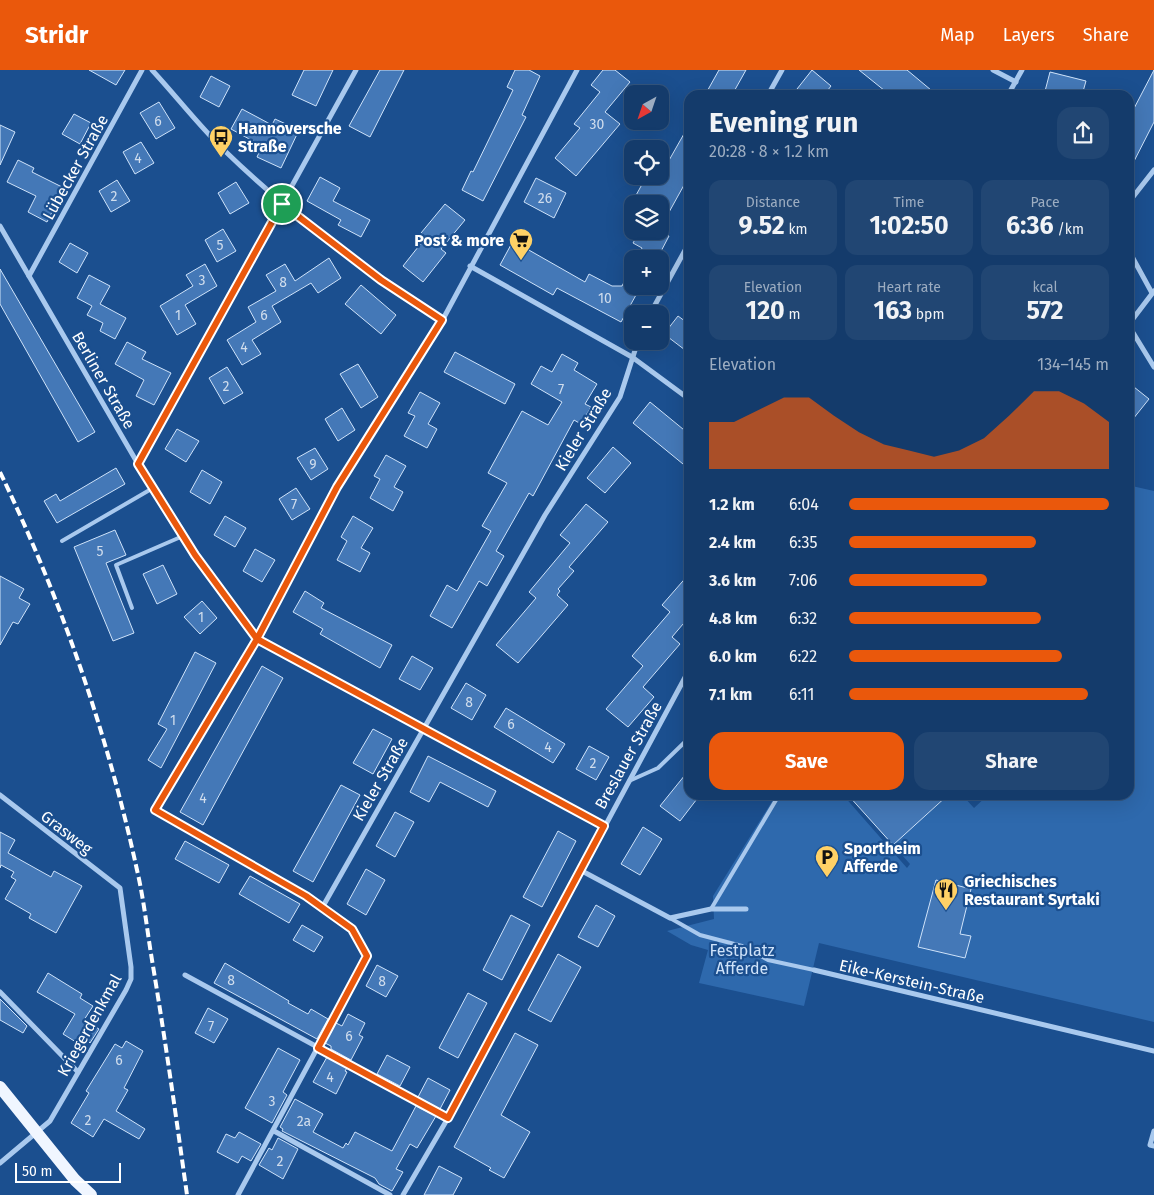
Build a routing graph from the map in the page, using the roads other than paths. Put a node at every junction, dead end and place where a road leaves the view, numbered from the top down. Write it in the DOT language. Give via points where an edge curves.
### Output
graph roads {
  1 [pos="142,70"];
  2 [pos="152,70"];
  3 [pos="356,70"];
  4 [pos="578,70"];
  5 [pos="782,70"];
  6 [pos="993,70"];
  7 [pos="1022,70"];
  8 [pos="1016,82"];
  9 [pos="771,90"];
  10 [pos="1011,90"];
  11 [pos="1154,170"];
  12 [pos="1134,196"];
  13 [pos="282,204"];
  14 [pos="0,226"];
  15 [pos="684,252"];
  16 [pos="1134,260"];
  17 [pos="470,266"];
  18 [pos="29,276"];
  19 [pos="1153,292"];
  20 [pos="655,305"];
  21 [pos="1134,318"];
  22 [pos="442,320"];
  23 [pos="1134,333"];
  24 [pos="635,350"];
  25 [pos="632,357"];
  26 [pos="1154,367"];
  27 [pos="684,395"];
  28 [pos="138,464"];
  29 [pos="153,488"];
  30 [pos="183,536"];
  31 [pos="62,541"];
  32 [pos="132,608"];
  33 [pos="257,639"];
  34 [pos="684,679"];
  35 [pos="424,729"];
  36 [pos="684,743"];
  37 [pos="629,781"];
  38 [pos="0,795"];
  39 [pos="776,800"];
  40 [pos="604,826"];
  41 [pos="582,871"];
  42 [pos="120,888"];
  43 [pos="322,908"];
  44 [pos="711,909"];
  45 [pos="746,909"];
  46 [pos="670,918"];
  47 [pos="814,970"];
  48 [pos="185,975"];
  49 [pos="0,992"];
  50 [pos="318,1048"];
  51 [pos="1154,1051"];
  52 [pos="78,1072"];
  53 [pos="0,1087"];
  54 [pos="448,1118"];
  55 [pos="274,1130"];
  56 [pos="1154,1131"];
  57 [pos="37,1134"];
  58 [pos="1154,1146"];
  59 [pos="0,1164"];
  60 [pos="91,1195"];
  61 [pos="238,1195"];
  62 [pos="390,1195"];
  63 [pos="403,1195"];
  1 -- 18 [label="street, Lübecker Straße"];
  2 -- 13 [label="street" via="225,152"];
  3 -- 13 [label="street"];
  4 -- 17 [label="street"];
  5 -- 9 [label="street"];
  6 -- 8 [label="street"];
  7 -- 8 [label="street"];
  8 -- 10 [label="street"];
  11 -- 12 [label="street"];
  13 -- 22 [label="street" via="381,280"];
  13 -- 28 [label="street"];
  14 -- 18 [label="street, Berliner Straße"];
  15 -- 20 [label="street"];
  16 -- 19 [label="street"];
  17 -- 22 [label="street"];
  17 -- 25 [label="street"];
  18 -- 28 [label="street, Berliner Straße"];
  19 -- 21 [label="street"];
  22 -- 33 [label="street" via="337,487"];
  23 -- 26 [label="street"];
  24 -- 25 [label="street, Kieler Straße"];
  25 -- 27 [label="street"];
  25 -- 35 [label="street, Kieler Straße" via="620,397 545,515"];
  28 -- 29 [label="street, Berliner Straße"];
  29 -- 30 [label="street, Berliner Straße"];
  29 -- 31 [label="lane"];
  30 -- 32 [label="lane" via="116,565"];
  30 -- 33 [label="street, Berliner Straße"];
  33 -- 35 [label="street, Berliner Straße"];
  33 -- 43 [label="street" via="155,810"];
  34 -- 37 [label="street, Breslauer Straße"];
  35 -- 40 [label="street, Berliner Straße"];
  35 -- 43 [label="street, Kieler Straße"];
  36 -- 37 [label="lane" via="658,768"];
  37 -- 40 [label="street, Breslauer Straße"];
  38 -- 42 [label="street, Grasweg"];
  39 -- 44 [label="lane"];
  40 -- 41 [label="street, Breslauer Straße"];
  41 -- 46 [label="street"];
  41 -- 54 [label="street, Breslauer Straße"];
  42 -- 52 [label="street, Kriegerdenkmal" via="131,979"];
  43 -- 50 [label="street" via="352,929 367,956"];
  44 -- 45 [label="street"];
  44 -- 46 [label="street"];
  46 -- 47 [label="lane, Eike-Kerstein-Straße" via="700,935 742,946 768,960"];
  47 -- 51 [label="street, Eike-Kerstein-Straße"];
  48 -- 50 [label="street"];
  49 -- 52 [label="street"];
  50 -- 54 [label="street"];
  50 -- 55 [label="street"];
  52 -- 57 [label="street, Kriegerdenkmal" via="50,1121"];
  53 -- 57 [label="main road"];
  54 -- 63 [label="street, Breslauer Straße"];
  55 -- 61 [label="street"];
  55 -- 62 [label="street"];
  56 -- 58 [label="street" via="1150,1145"];
  57 -- 59 [label="street, Kriegerdenkmal"];
  57 -- 60 [label="main road"];
}
